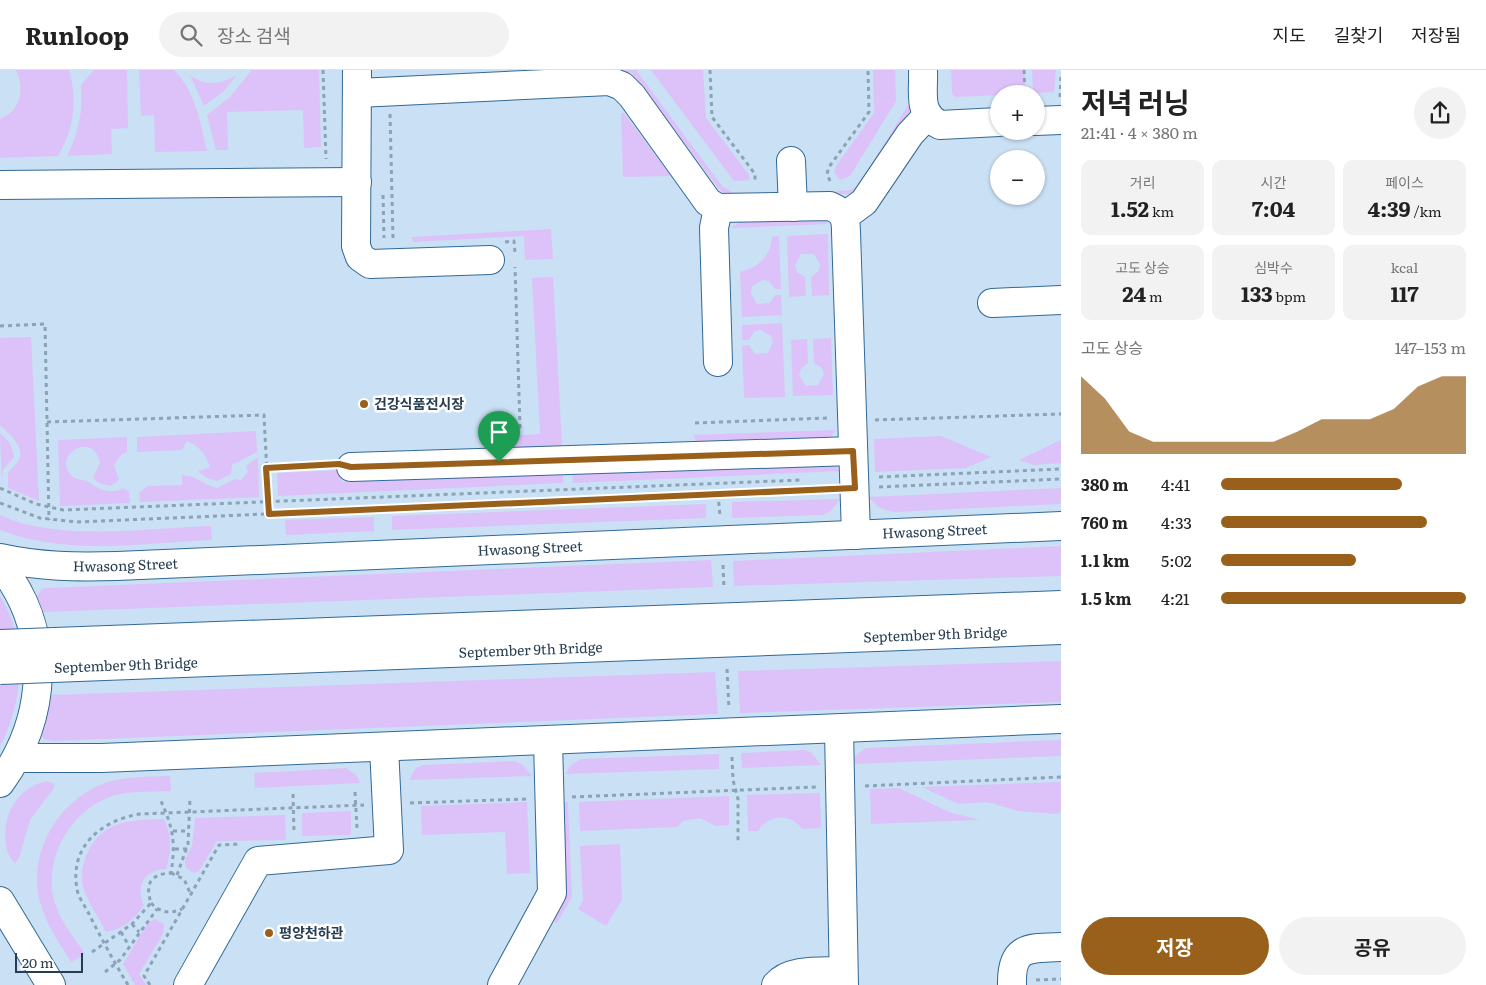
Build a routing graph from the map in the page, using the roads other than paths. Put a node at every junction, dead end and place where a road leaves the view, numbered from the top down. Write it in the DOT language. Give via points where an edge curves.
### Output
graph roads {
  1 [pos="923,70"];
  2 [pos="357,82"];
  3 [pos="1060,110"];
  4 [pos="926,116"];
  5 [pos="1045,117"];
  6 [pos="990,122"];
  7 [pos="791,161"];
  8 [pos="357,182"];
  9 [pos="0,185"];
  10 [pos="793,207"];
  11 [pos="718,208"];
  12 [pos="844,216"];
  13 [pos="493,251"];
  14 [pos="1061,300"];
  15 [pos="992,303"];
  16 [pos="718,362"];
  17 [pos="351,467"];
  18 [pos="854,472"];
  19 [pos="1061,526"];
  20 [pos="856,535"];
  21 [pos="0,558"];
  22 [pos="0,565"];
  23 [pos="1061,605"];
  24 [pos="1061,630"];
  25 [pos="0,644"];
  26 [pos="0,670"];
  27 [pos="1061,719"];
  28 [pos="839,729"];
  29 [pos="548,740"];
  30 [pos="384,747"];
  31 [pos="18,758"];
  32 [pos="0,783"];
  33 [pos="0,901"];
  34 [pos="1061,947"];
  35 [pos="844,978"];
  36 [pos="1021,982"];
  37 [pos="51,985"];
  38 [pos="188,985"];
  39 [pos="502,985"];
  40 [pos="776,985"];
  1 -- 4 [label="main road" via="923,109"];
  2 -- 8 [label="main road"];
  2 -- 11 [label="main road" via="389,91 609,82 622,86 708,202"];
  3 -- 5 [label="main road"];
  4 -- 6 [label="main road" via="940,124"];
  4 -- 12 [label="main road" via="864,202"];
  7 -- 10 [label="main road"];
  8 -- 9 [label="main road"];
  8 -- 13 [label="main road" via="356,246 360,257 370,264 394,264"];
  10 -- 11 [label="main road"];
  10 -- 12 [label="main road" via="830,206"];
  11 -- 16 [label="main road" via="714,228"];
  12 -- 18 [label="main road"];
  14 -- 15 [label="main road"];
  17 -- 18 [label="main road" via="499,462"];
  18 -- 20 [label="main road"];
  19 -- 20 [label="main road, Hwasong Street"];
  20 -- 21 [label="main road, Hwasong Street" via="65,568"];
  22 -- 31 [label="main road" via="28,614 36,644 36,702"];
  23 -- 25 [label="main road, September 9th Bridge, bridge"];
  24 -- 26 [label="main road, September 9th Bridge, bridge"];
  27 -- 28 [label="main road"];
  28 -- 29 [label="main road"];
  28 -- 35 [label="main road"];
  29 -- 30 [label="main road"];
  29 -- 39 [label="main road" via="552,893"];
  30 -- 31 [label="main road"];
  30 -- 38 [label="main road" via="389,850 258,861"];
  31 -- 32 [label="main road"];
  33 -- 37 [label="main road"];
  34 -- 36 [label="main road" via="1029,948 1018,955 1012,967"];
  35 -- 40 [label="main road" via="795,974 782,978"];
}
